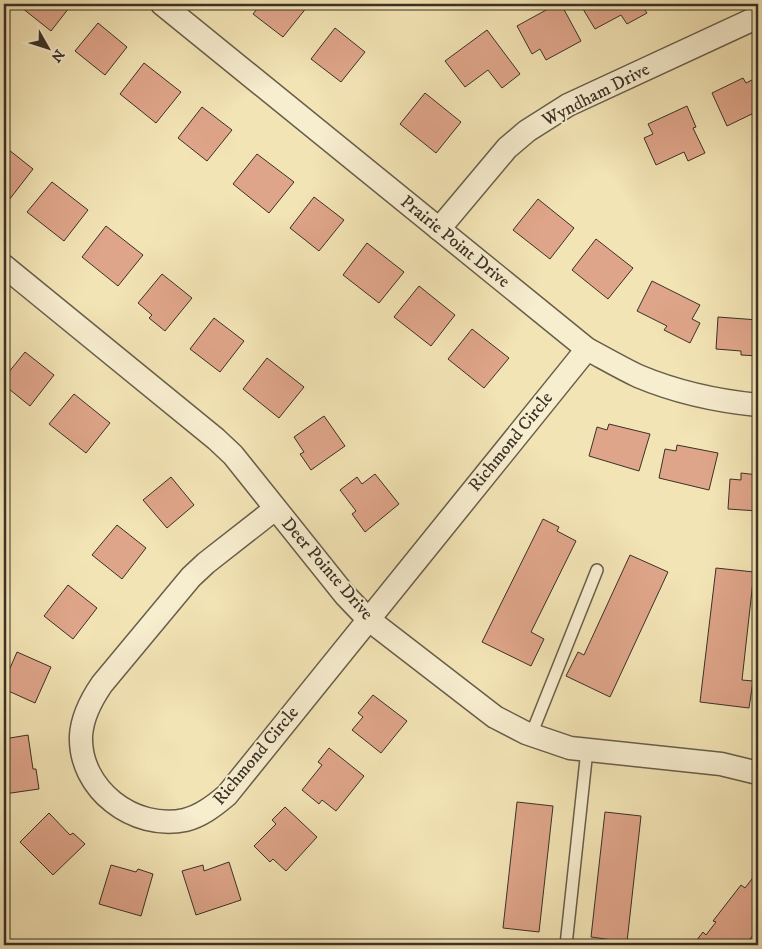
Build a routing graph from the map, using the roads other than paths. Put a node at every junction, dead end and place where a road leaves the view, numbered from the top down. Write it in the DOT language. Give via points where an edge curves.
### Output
graph roads {
  1 [pos="162,4"];
  2 [pos="758,17"];
  3 [pos="439,229"];
  4 [pos="4,266"];
  5 [pos="587,349"];
  6 [pos="758,405"];
  7 [pos="275,509"];
  8 [pos="597,570"];
  9 [pos="368,619"];
  10 [pos="531,735"];
  11 [pos="587,750"];
  12 [pos="758,773"];
  13 [pos="566,945"];
  1 -- 3 [label="street, Prairie Point Drive"];
  2 -- 3 [label="street, Wyndham Drive" via="547,117 507,148"];
  3 -- 5 [label="street, Prairie Point Drive"];
  4 -- 7 [label="street, Deer Pointe Drive" via="216,439 233,455"];
  5 -- 6 [label="street, Prairie Point Drive" via="639,376 669,386 704,397"];
  5 -- 9 [label="street, Richmond Circle"];
  7 -- 9 [label="street, Deer Pointe Drive"];
  7 -- 9 [label="street, Richmond Circle" via="191,578 92,698 81,736 83,756 90,775 103,794 141,818 184,820 208,811 227,795"];
  8 -- 10 [label="lane"];
  9 -- 10 [label="street, Deer Pointe Drive" via="482,707"];
  10 -- 11 [label="street, Deer Pointe Drive"];
  11 -- 12 [label="street, Deer Pointe Drive" via="721,764"];
  11 -- 13 [label="lane"];
}
